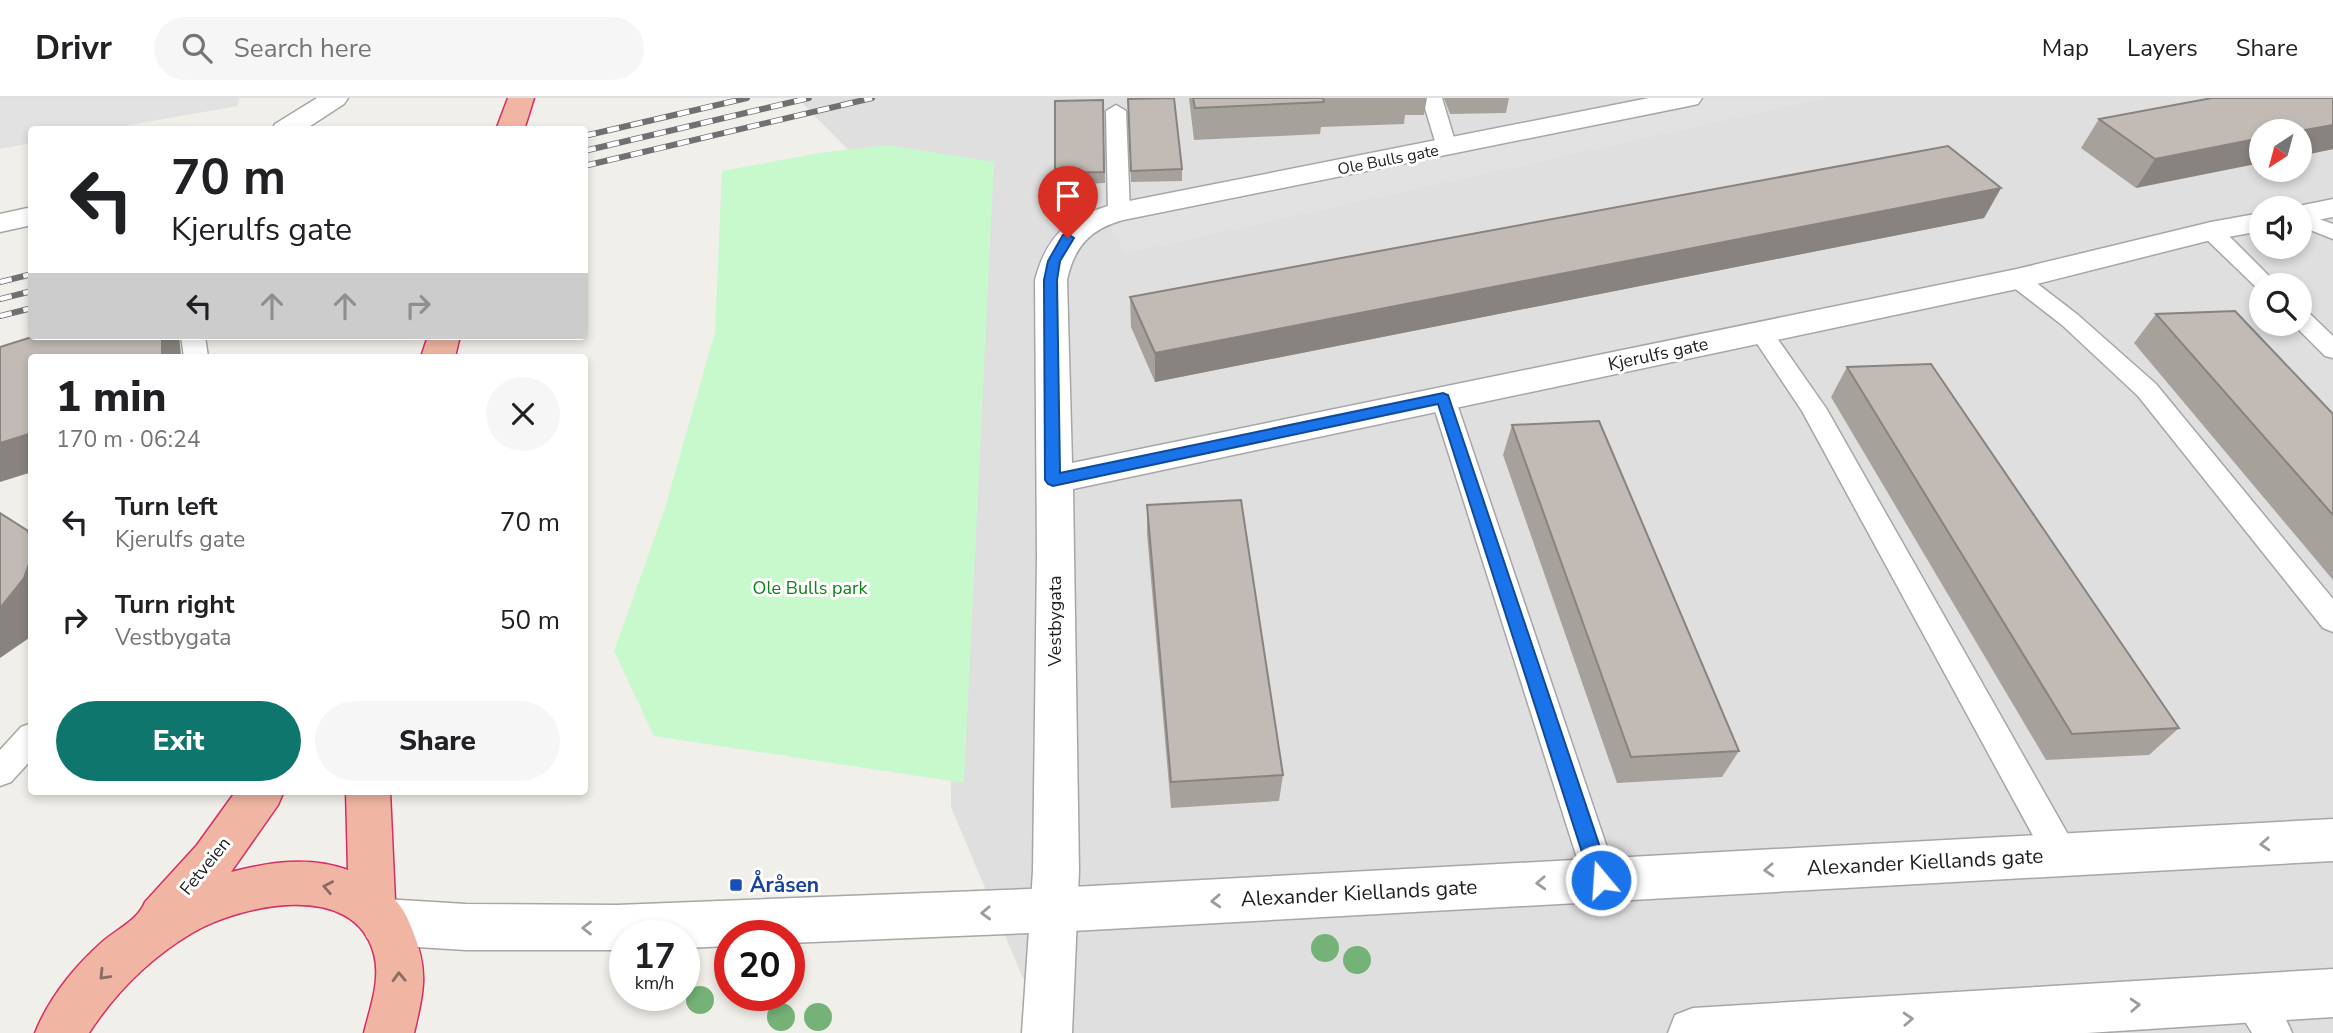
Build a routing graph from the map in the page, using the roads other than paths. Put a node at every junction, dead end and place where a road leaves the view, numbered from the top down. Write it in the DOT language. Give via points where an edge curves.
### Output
graph roads {
  1 [pos="335,98"];
  2 [pos="522,98"];
  3 [pos="1432,98"];
  4 [pos="1689,98"];
  5 [pos="1116,111"];
  6 [pos="291,126"];
  7 [pos="512,126"];
  8 [pos="1447,148"];
  9 [pos="2333,208"];
  10 [pos="2312,213"];
  11 [pos="28,217"];
  12 [pos="1103,217"];
  13 [pos="2312,222"];
  14 [pos="0,223"];
  15 [pos="2249,224"];
  16 [pos="2211,231"];
  17 [pos="2333,232"];
  18 [pos="2255,273"];
  19 [pos="2017,279"];
  20 [pos="2312,329"];
  21 [pos="1762,333"];
  22 [pos="2333,350"];
  23 [pos="1443,398"];
  24 [pos="1053,480"];
  25 [pos="2333,620"];
  26 [pos="28,740"];
  27 [pos="0,772"];
  28 [pos="259,795"];
  29 [pos="368,795"];
  30 [pos="2333,841"];
  31 [pos="2062,856"];
  32 [pos="1601,880"];
  33 [pos="1054,910"];
  34 [pos="378,914"];
  35 [pos="144,939"];
  36 [pos="2333,993"];
  37 [pos="2262,1016"];
  38 [pos="60,1033"];
  39 [pos="389,1033"];
  40 [pos="1047,1033"];
  41 [pos="1693,1033"];
  1 -- 6 [label="street"];
  2 -- 7 [label="highway"];
  3 -- 8 [label="lane"];
  4 -- 8 [label="street, Ole Bulls gate"];
  5 -- 12 [label="lane"];
  8 -- 12 [label="street, Ole Bulls gate"];
  9 -- 10 [label="street"];
  11 -- 14 [label="street"];
  12 -- 24 [label="street, Vestbygata" via="1061,247 1054,261"];
  13 -- 17 [label="lane"];
  15 -- 16 [label="street, Kjerulfs gate"];
  16 -- 18 [label="lane"];
  16 -- 19 [label="street, Kjerulfs gate"];
  19 -- 21 [label="street, Kjerulfs gate"];
  19 -- 25 [label="lane" via="2088,335 2147,390"];
  20 -- 22 [label="lane"];
  21 -- 23 [label="street, Kjerulfs gate"];
  21 -- 31 [label="lane" via="1813,408"];
  23 -- 24 [label="street, Kjerulfs gate"];
  23 -- 32 [label="lane"];
  24 -- 33 [label="street, Vestbygata"];
  26 -- 27 [label="lane"];
  28 -- 35 [label="highway, Fetveien" via="213,860"];
  29 -- 34 [label="highway"];
  30 -- 31 [label="street, Alexander Kiellands gate, one-way"];
  31 -- 32 [label="street, Alexander Kiellands gate, one-way"];
  32 -- 33 [label="street, Alexander Kiellands gate, one-way"];
  33 -- 34 [label="street, Alexander Kiellands gate, one-way" via="617,928 466,927"];
  33 -- 40 [label="street, Vestbygata"];
  34 -- 35 [label="highway, one-way" via="338,888 295,881 246,888 194,908"];
  39 -- 34 [label="highway, one-way" via="399,993 398,954"];
  35 -- 38 [label="highway, one-way" via="105,973"];
  36 -- 37 [label="street"];
  41 -- 37 [label="street, one-way"];
}
